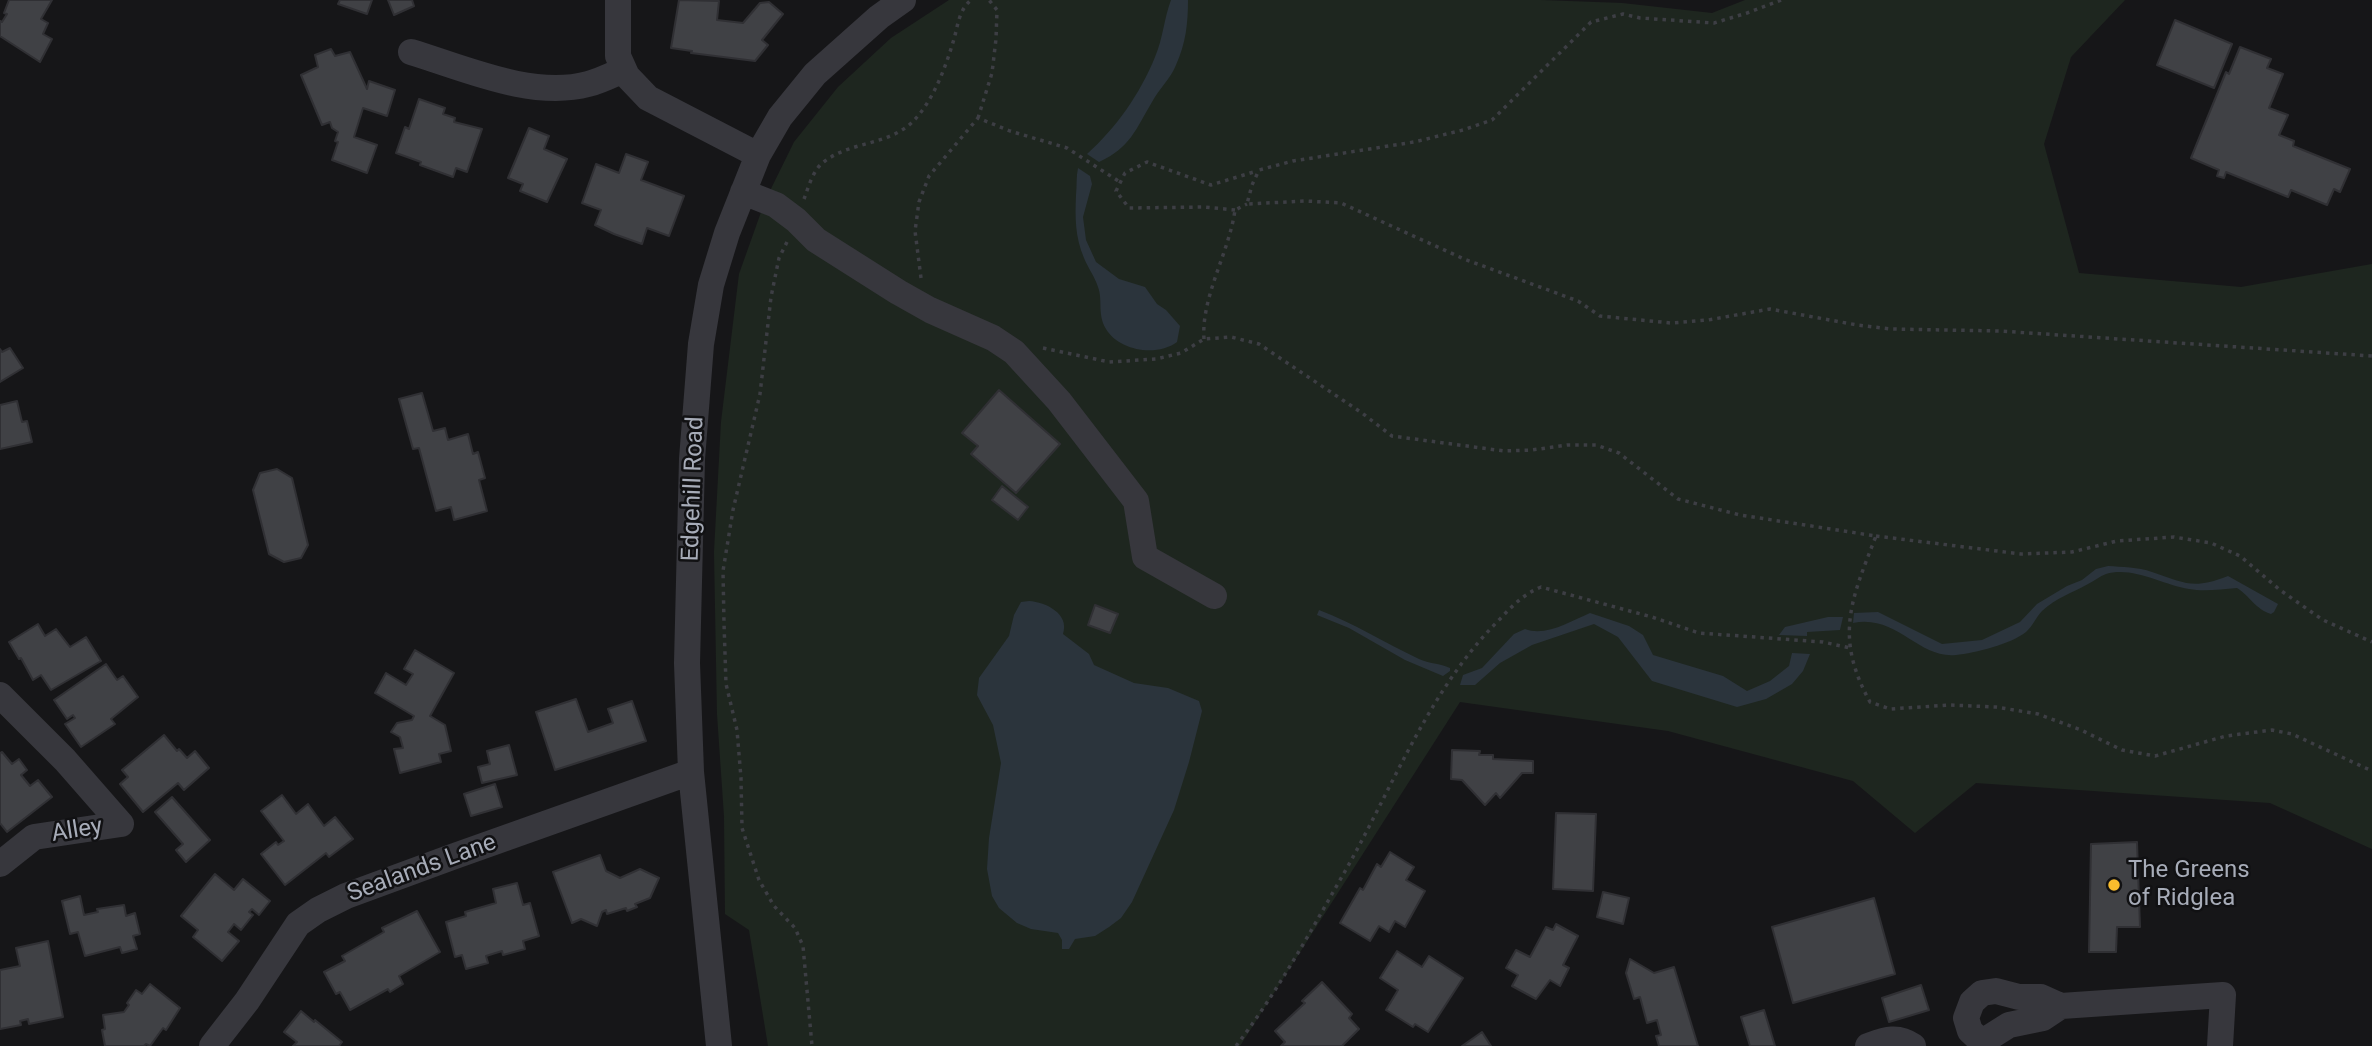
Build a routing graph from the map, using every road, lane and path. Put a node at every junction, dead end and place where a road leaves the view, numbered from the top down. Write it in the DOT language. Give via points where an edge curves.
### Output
graph roads {
  1 [pos="618,0"];
  2 [pos="903,0"];
  3 [pos="971,0"];
  4 [pos="989,0"];
  5 [pos="1780,0"];
  6 [pos="411,52"];
  7 [pos="623,70"];
  8 [pos="978,118"];
  9 [pos="758,155"];
  10 [pos="1259,170"];
  11 [pos="1121,182"];
  12 [pos="743,192"];
  13 [pos="1247,204"];
  14 [pos="1235,210"];
  15 [pos="796,220"];
  16 [pos="930,310"];
  17 [pos="1204,339"];
  18 [pos="1018,356"];
  19 [pos="2372,356"];
  20 [pos="1876,536"];
  21 [pos="1214,596"];
  22 [pos="2372,642"];
  23 [pos="1850,648"];
  24 [pos="5,710"];
  25 [pos="2372,771"];
  26 [pos="691,772"];
  27 [pos="0,864"];
  28 [pos="2020,1010"];
  29 [pos="1983,1044"];
  30 [pos="212,1046"];
  31 [pos="719,1046"];
  32 [pos="812,1046"];
  33 [pos="1236,1046"];
  34 [pos="1868,1046"];
  35 [pos="1913,1046"];
  36 [pos="2220,1046"];
  1 -- 7 [label="street" via="618,56"];
  2 -- 9 [label="street, Edgehill Road" via="815,74 780,117"];
  3 -- 15 [label="path" via="963,6 937,86 918,116 905,129 824,162 812,177"];
  4 -- 8 [label="path" via="997,10 996,39 992,73"];
  5 -- 10 [label="path" via="1714,23 1623,14 1591,22 1492,120 1414,142"];
  6 -- 7 [label="street" via="517,85 547,88 586,85"];
  7 -- 9 [label="street" via="648,98"];
  8 -- 11 [label="path" via="1067,148"];
  8 -- 16 [label="path" via="929,176 919,202 915,231"];
  9 -- 12 [label="street, Edgehill Road"];
  10 -- 11 [label="path" via="1211,185 1147,162 1125,173"];
  10 -- 13 [label="path"];
  11 -- 14 [label="path" via="1116,191 1129,208"];
  12 -- 15 [label="street" via="776,205"];
  12 -- 26 [label="street, Edgehill Road" via="710,285 701,344 692,459 687,663"];
  13 -- 14 [label="path"];
  13 -- 19 [label="path" via="1341,204 1464,259 1578,301 1600,316 1671,323 1770,309 1891,329 2000,331"];
  14 -- 17 [label="path" via="1232,234 1203,322"];
  15 -- 16 [label="street" via="816,240"];
  15 -- 32 [label="path" via="779,258 771,297 760,394 733,510 723,584 726,684 737,730 742,828 759,880 803,946"];
  16 -- 18 [label="street" via="993,338"];
  17 -- 18 [label="path" via="1181,353 1156,359 1109,362 1034,346"];
  17 -- 20 [label="path" via="1231,337 1259,344 1392,436 1504,451 1596,445 1619,453 1678,499"];
  18 -- 21 [label="street" via="1136,501 1145,557"];
  20 -- 22 [label="path" via="2021,554 2072,552 2117,541 2174,537 2211,543 2240,555 2323,620"];
  20 -- 23 [label="path" via="1849,611"];
  23 -- 25 [label="path" via="1858,680 1870,702 1890,709 1950,705 2038,714 2122,750 2155,756 2226,736 2272,730 2292,734"];
  23 -- 33 [label="path" via="1699,633 1541,587 1525,594 1468,653 1262,1012"];
  24 -- 27 [label="street, Alley" via="65,760 121,824 34,838"];
  26 -- 30 [label="street, Sealands Lane" via="318,910 298,923"];
  26 -- 31 [label="street, Edgehill Road"];
  28 -- 29 [label="street" via="2009,1025"];
  28 -- 29 [label="street" via="1996,991 1982,993 1972,1002 1966,1018 1970,1031"];
  28 -- 36 [label="street" via="2041,996 2061,1006 2223,995"];
  34 -- 35 [label="street" via="1891,1039"];
}
